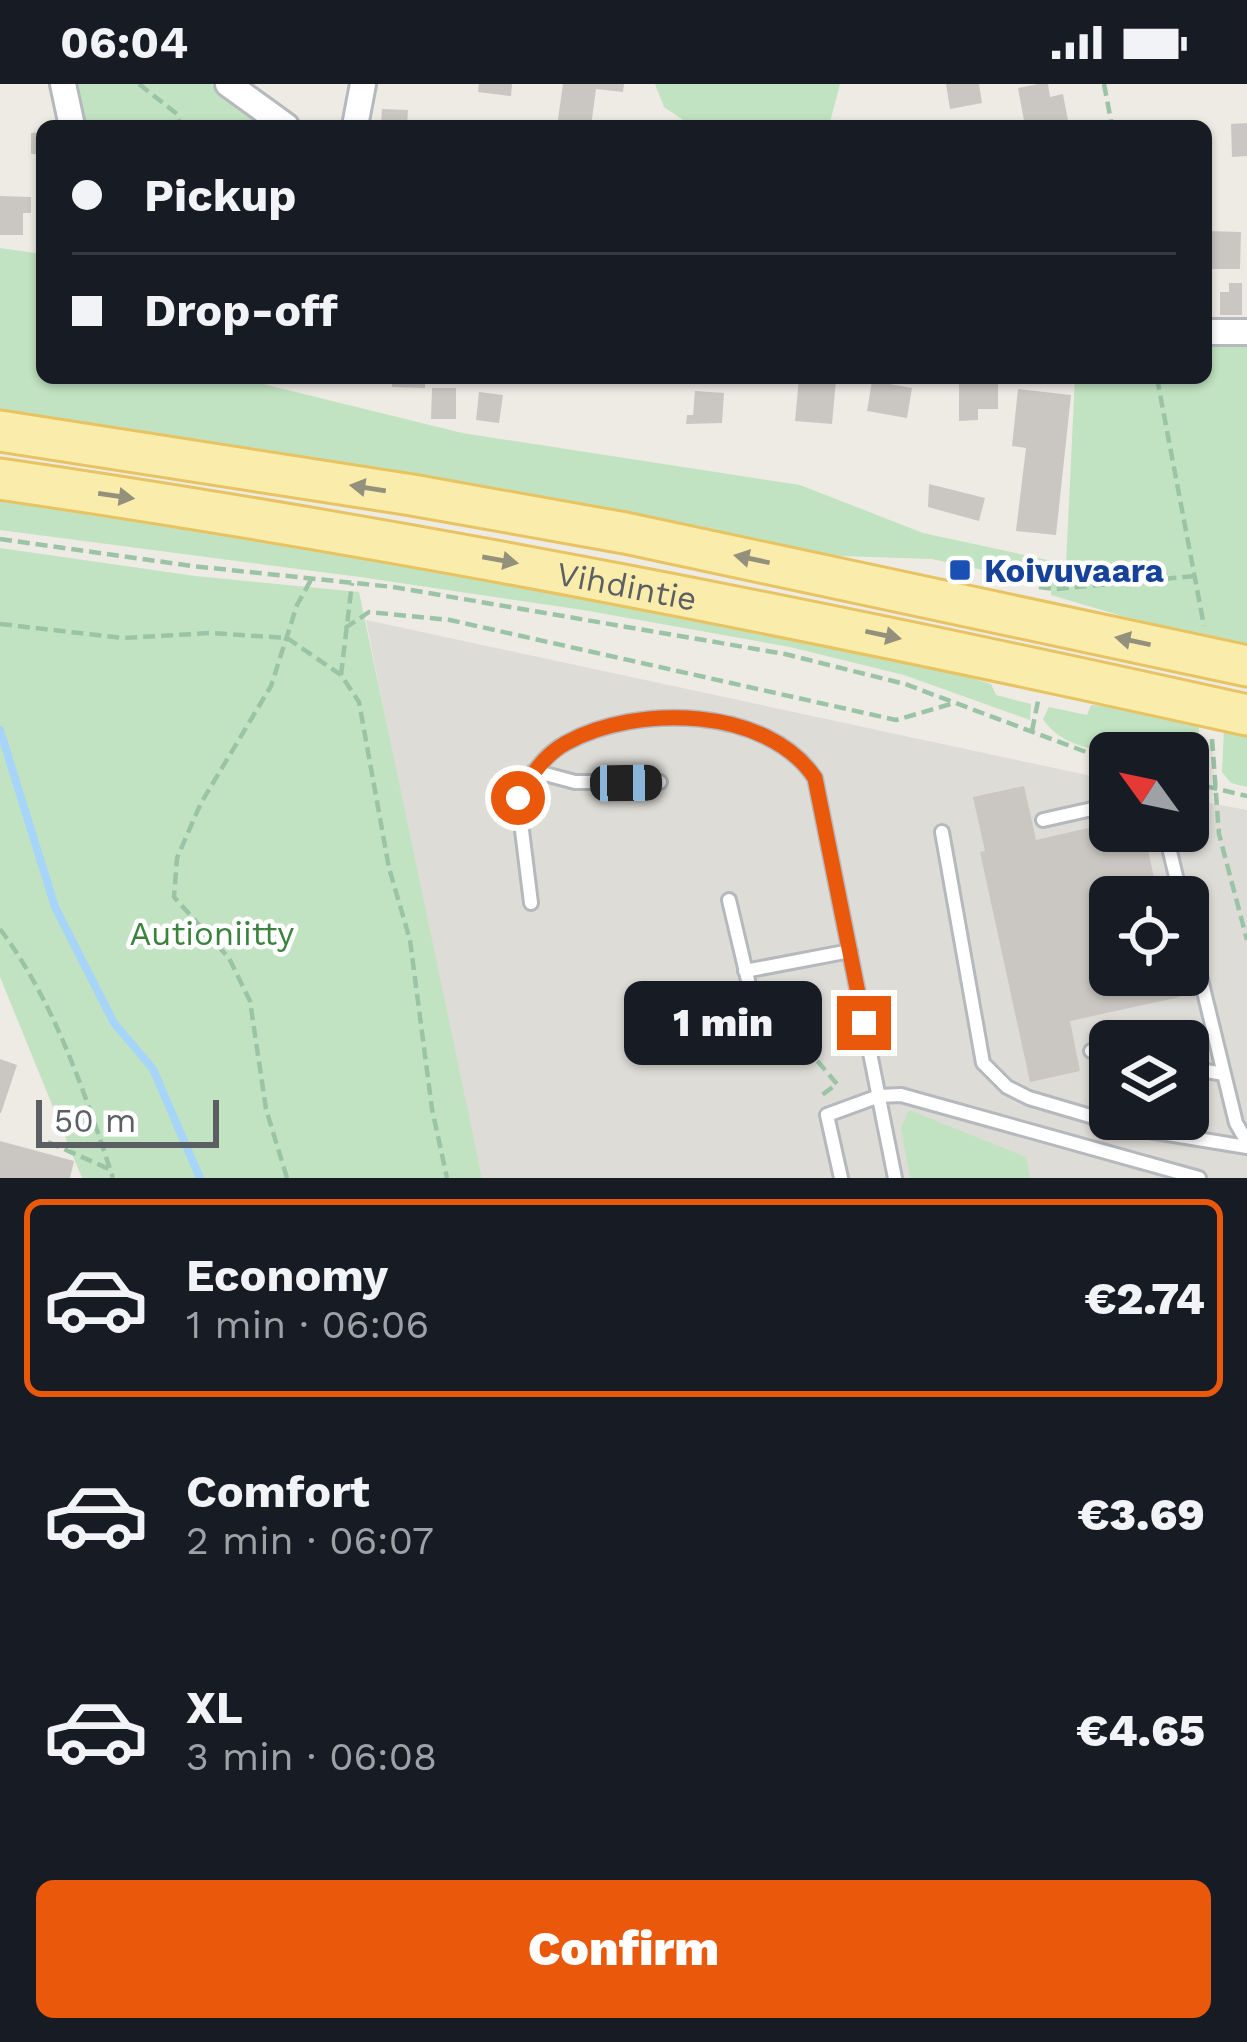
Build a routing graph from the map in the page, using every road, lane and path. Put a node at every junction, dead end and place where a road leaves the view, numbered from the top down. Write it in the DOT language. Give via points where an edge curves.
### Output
graph roads {
  1 [pos="63,84"];
  2 [pos="139,84"];
  3 [pos="228,84"];
  4 [pos="363,84"];
  5 [pos="1104,84"];
  6 [pos="71,120"];
  7 [pos="178,120"];
  8 [pos="278,120"];
  9 [pos="356,120"];
  10 [pos="1111,120"];
  11 [pos="1212,332"];
  12 [pos="1247,332"];
  13 [pos="1157,384"];
  14 [pos="0,431"];
  15 [pos="0,479"];
  16 [pos="0,539"];
  17 [pos="1195,576"];
  18 [pos="312,578"];
  19 [pos="352,583"];
  20 [pos="1034,586"];
  21 [pos="0,624"];
  22 [pos="345,628"];
  23 [pos="1206,636"];
  24 [pos="287,638"];
  25 [pos="1247,666"];
  26 [pos="341,675"];
  27 [pos="1038,700"];
  28 [pos="956,703"];
  29 [pos="1230,721"];
  30 [pos="1032,731"];
  31 [pos="1089,752"];
  32 [pos="534,770"];
  33 [pos="660,782"];
  34 [pos="1209,788"];
  35 [pos="1213,789"];
  36 [pos="1247,796"];
  37 [pos="1089,810"];
  38 [pos="1043,820"];
  39 [pos="942,832"];
  40 [pos="729,900"];
  41 [pos="531,903"];
  42 [pos="0,929"];
  43 [pos="1247,940"];
  44 [pos="850,951"];
  45 [pos="745,971"];
  46 [pos="1205,996"];
  47 [pos="758,1023"];
  48 [pos="1209,1072"];
  49 [pos="1224,1074"];
  50 [pos="879,1096"];
  51 [pos="810,1104"];
  52 [pos="48,1142"];
  53 [pos="1247,1144"];
  54 [pos="110,1169"];
  55 [pos="113,1178"];
  56 [pos="286,1178"];
  57 [pos="447,1178"];
  58 [pos="841,1178"];
  59 [pos="896,1178"];
  60 [pos="1199,1178"];
  1 -- 6 [label="street"];
  2 -- 7 [label="path"];
  3 -- 8 [label="street"];
  4 -- 9 [label="street"];
  5 -- 10 [label="path"];
  11 -- 12 [label="street"];
  13 -- 17 [label="path"];
  25 -- 14 [label="main road, Vihdintie, one-way" via="625,533"];
  15 -- 29 [label="main road, Vihdintie, one-way" via="618,581 835,624"];
  16 -- 18 [label="path"];
  17 -- 20 [label="path"];
  17 -- 23 [label="path"];
  18 -- 19 [label="path"];
  18 -- 24 [label="path"];
  19 -- 22 [label="path"];
  19 -- 28 [label="path" via="785,654"];
  21 -- 24 [label="path" via="123,638"];
  22 -- 26 [label="path"];
  22 -- 28 [label="path" via="369,612 450,620 896,720"];
  24 -- 26 [label="path"];
  24 -- 56 [label="path" via="271,686 201,802 177,858 174,897 229,958 250,1001"];
  26 -- 57 [label="path" via="359,702 410,940"];
  27 -- 30 [label="path"];
  28 -- 30 [label="path"];
  29 -- 35 [label="path"];
  30 -- 31 [label="path"];
  32 -- 33 [label="lane" via="575,782"];
  32 -- 41 [label="lane" via="518,798"];
  32 -- 44 [label="lane" via="566,743 646,717 738,726 771,740 815,778"];
  34 -- 35 [label="path"];
  35 -- 36 [label="path"];
  35 -- 43 [label="path"];
  37 -- 38 [label="lane"];
  39 -- 53 [label="lane" via="983,1063 1029,1098 1131,1128"];
  40 -- 45 [label="lane"];
  42 -- 54 [label="path" via="21,956 85,1091"];
  44 -- 45 [label="lane"];
  44 -- 50 [label="lane"];
  45 -- 47 [label="lane"];
  46 -- 49 [label="lane"];
  47 -- 51 [label="path" via="797,1036 837,1084"];
  48 -- 49 [label="lane"];
  49 -- 53 [label="lane"];
  50 -- 58 [label="lane" via="826,1115"];
  50 -- 59 [label="lane"];
  50 -- 60 [label="lane" via="901,1095"];
  52 -- 54 [label="path"];
  54 -- 55 [label="path"];
}
